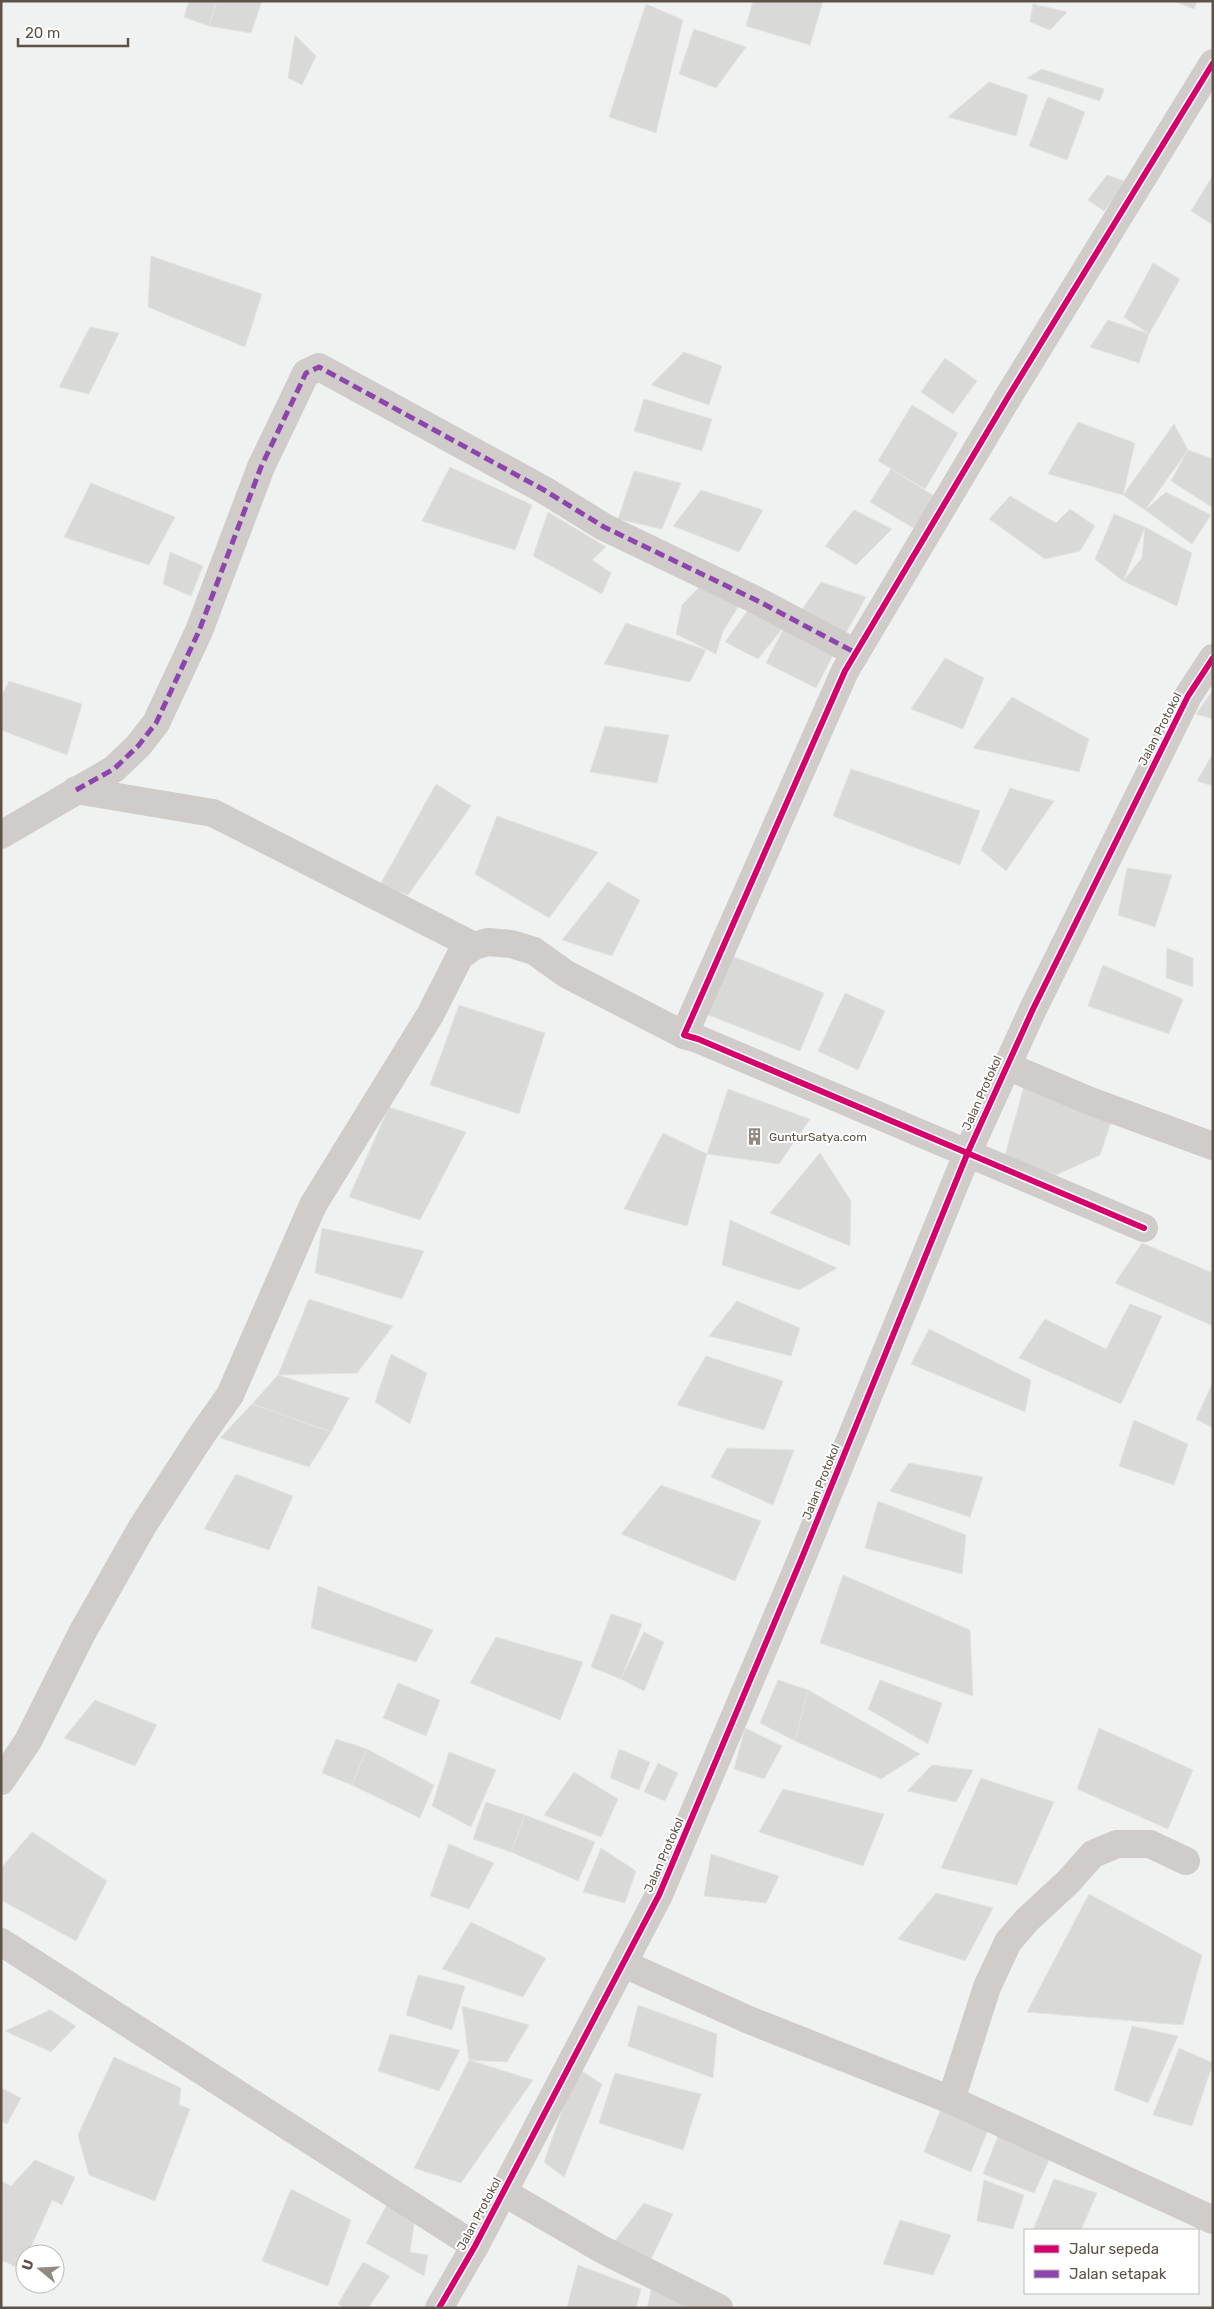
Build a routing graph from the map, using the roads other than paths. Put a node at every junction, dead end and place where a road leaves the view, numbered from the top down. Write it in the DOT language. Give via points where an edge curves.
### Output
graph roads {
  1 [pos="1213,63"];
  2 [pos="856,653"];
  3 [pos="1213,658"];
  4 [pos="76,790"];
  5 [pos="1,835"];
  6 [pos="474,946"];
  7 [pos="684,1035"];
  8 [pos="1007,1066"];
  9 [pos="1213,1146"];
  10 [pos="968,1152"];
  11 [pos="1144,1228"];
  12 [pos="1,1781"];
  13 [pos="1186,1861"];
  14 [pos="1,1942"];
  15 [pos="624,1964"];
  16 [pos="951,2100"];
  17 [pos="503,2192"];
  18 [pos="1213,2220"];
  19 [pos="475,2246"];
  20 [pos="439,2308"];
  21 [pos="719,2308"];
  1 -- 2 [label="street"];
  2 -- 4 [label="street" via="760,602 604,527 544,490 319,367 306,373 261,467 199,631 156,723 138,746 114,768"];
  2 -- 7 [label="street" via="845,671"];
  3 -- 8 [label="street, Jalan Protokol" via="1184,705"];
  4 -- 5 [label="street"];
  4 -- 6 [label="street" via="213,813"];
  6 -- 7 [label="street" via="488,942 534,951 566,974"];
  6 -- 12 [label="street" via="460,956 430,1015 313,1205 230,1395 142,1528 82,1633 28,1741"];
  7 -- 10 [label="street"];
  8 -- 9 [label="street" via="1090,1101"];
  8 -- 10 [label="street, Jalan Protokol"];
  10 -- 11 [label="street"];
  10 -- 15 [label="street, Jalan Protokol" via="699,1802 659,1895"];
  13 -- 16 [label="street" via="1150,1844 1117,1844 1093,1854 1027,1920 1008,1942 987,1987"];
  14 -- 19 [label="street"];
  15 -- 16 [label="street" via="749,2020"];
  15 -- 17 [label="street, Jalan Protokol"];
  16 -- 18 [label="street"];
  17 -- 19 [label="street, Jalan Protokol"];
  17 -- 21 [label="street" via="601,2249"];
  19 -- 20 [label="street, Jalan Protokol"];
}
